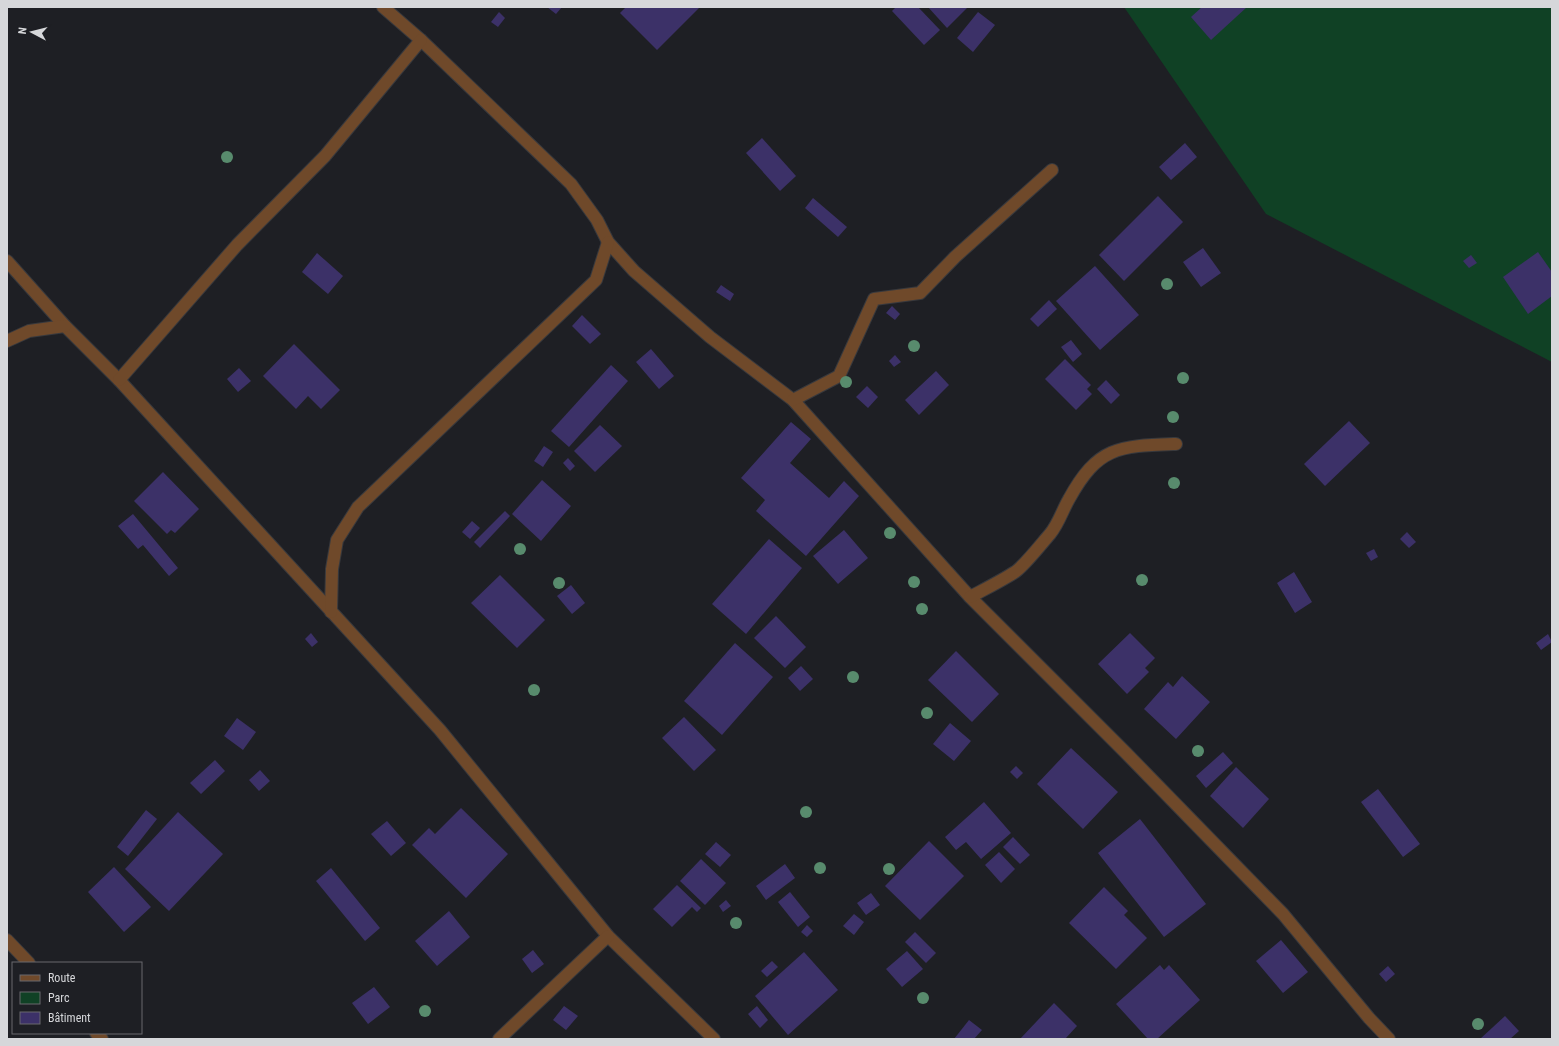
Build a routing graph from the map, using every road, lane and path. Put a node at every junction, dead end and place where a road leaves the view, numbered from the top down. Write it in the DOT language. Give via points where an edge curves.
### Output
graph roads {
  1 [pos="383,7"];
  2 [pos="421,40"];
  3 [pos="1052,170"];
  4 [pos="608,242"];
  5 [pos="7,261"];
  6 [pos="65,326"];
  7 [pos="7,341"];
  8 [pos="119,380"];
  9 [pos="793,400"];
  10 [pos="1176,444"];
  11 [pos="970,597"];
  12 [pos="331,612"];
  13 [pos="608,936"];
  14 [pos="7,940"];
  15 [pos="28,962"];
  16 [pos="499,1039"];
  17 [pos="714,1039"];
  18 [pos="1389,1039"];
  1 -- 2 [label="street"];
  2 -- 4 [label="street" via="571,184 597,220"];
  2 -- 8 [label="street" via="325,156 236,246"];
  3 -- 9 [label="street" via="955,257 920,293 874,299 839,376"];
  4 -- 9 [label="street" via="617,254 663,297"];
  4 -- 12 [label="street" via="596,280 358,507 337,540 332,569"];
  5 -- 6 [label="street"];
  6 -- 7 [label="street" via="29,331"];
  6 -- 8 [label="street"];
  8 -- 12 [label="street"];
  9 -- 11 [label="street"];
  10 -- 11 [label="street" via="1132,446 1114,450 1096,461 1081,478 1050,534 1016,571"];
  11 -- 18 [label="street" via="1121,747 1283,914"];
  12 -- 13 [label="street" via="440,730"];
  13 -- 16 [label="street"];
  13 -- 17 [label="street"];
  14 -- 15 [label="street"];
}
